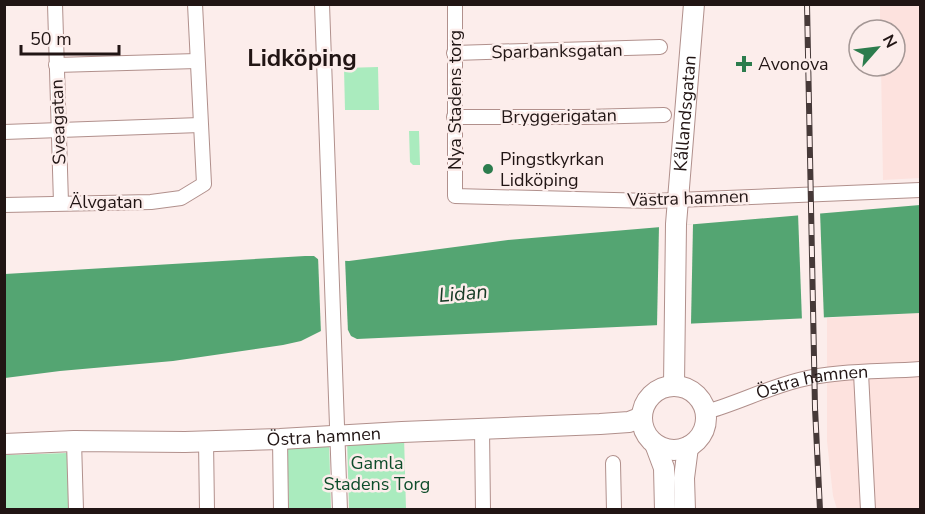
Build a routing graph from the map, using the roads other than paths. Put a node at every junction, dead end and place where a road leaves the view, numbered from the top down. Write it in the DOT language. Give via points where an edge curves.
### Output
graph roads {
  1 [pos="55,4"];
  2 [pos="195,4"];
  3 [pos="322,4"];
  4 [pos="455,4"];
  5 [pos="694,4"];
  6 [pos="660,47"];
  7 [pos="454,53"];
  8 [pos="197,61"];
  9 [pos="56,65"];
  10 [pos="664,115"];
  11 [pos="454,117"];
  12 [pos="200,125"];
  13 [pos="59,130"];
  14 [pos="4,132"];
  15 [pos="921,190"];
  16 [pos="455,195"];
  17 [pos="678,199"];
  18 [pos="61,202"];
  19 [pos="4,205"];
  20 [pos="921,369"];
  21 [pos="861,373"];
  22 [pos="674,385"];
  23 [pos="706,412"];
  24 [pos="642,417"];
  25 [pos="482,429"];
  26 [pos="338,436"];
  27 [pos="280,439"];
  28 [pos="74,441"];
  29 [pos="206,441"];
  30 [pos="4,444"];
  31 [pos="655,444"];
  32 [pos="688,447"];
  33 [pos="613,463"];
  34 [pos="76,510"];
  35 [pos="207,510"];
  36 [pos="281,510"];
  37 [pos="340,510"];
  38 [pos="483,510"];
  39 [pos="614,510"];
  40 [pos="665,510"];
  41 [pos="685,510"];
  42 [pos="868,510"];
  1 -- 9 [label="street, Sveagatan"];
  2 -- 8 [label="street"];
  3 -- 26 [label="street"];
  4 -- 7 [label="street, Nya Stadens torg"];
  5 -- 17 [label="main road, Kållandsgatan"];
  6 -- 7 [label="street, Sparbanksgatan"];
  7 -- 11 [label="street, Nya Stadens torg"];
  8 -- 9 [label="street"];
  8 -- 12 [label="street"];
  9 -- 13 [label="street, Sveagatan"];
  10 -- 11 [label="street, Bryggerigatan"];
  11 -- 16 [label="street, Nya Stadens torg"];
  12 -- 13 [label="street"];
  12 -- 18 [label="street, Älvgatan" via="204,184 181,198"];
  13 -- 14 [label="street"];
  13 -- 18 [label="street, Sveagatan"];
  15 -- 17 [label="street, Västra hamnen"];
  16 -- 17 [label="street, Västra hamnen"];
  17 -- 22 [label="main road, Kållandsgatan"];
  18 -- 19 [label="street, Älvgatan"];
  20 -- 21 [label="street, Östra hamnen"];
  21 -- 23 [label="street, Östra hamnen" via="800,379"];
  21 -- 42 [label="street"];
  22 -- 23 [label="main road" via="695,393"];
  22 -- 24 [label="main road" via="655,392 643,408"];
  23 -- 32 [label="main road" via="703,433"];
  24 -- 25 [label="main road, Östra hamnen" via="629,422"];
  24 -- 31 [label="main road" via="647,435"];
  25 -- 26 [label="main road, Östra hamnen"];
  25 -- 38 [label="street"];
  26 -- 27 [label="main road, Östra hamnen"];
  26 -- 37 [label="street"];
  27 -- 29 [label="main road, Östra hamnen"];
  27 -- 36 [label="street"];
  28 -- 29 [label="main road, Östra hamnen"];
  28 -- 30 [label="main road, Östra hamnen"];
  28 -- 34 [label="street"];
  29 -- 35 [label="street"];
  31 -- 32 [label="main road" via="671,450"];
  31 -- 40 [label="main road" via="664,468"];
  32 -- 41 [label="main road"];
  33 -- 39 [label="street"];
}
